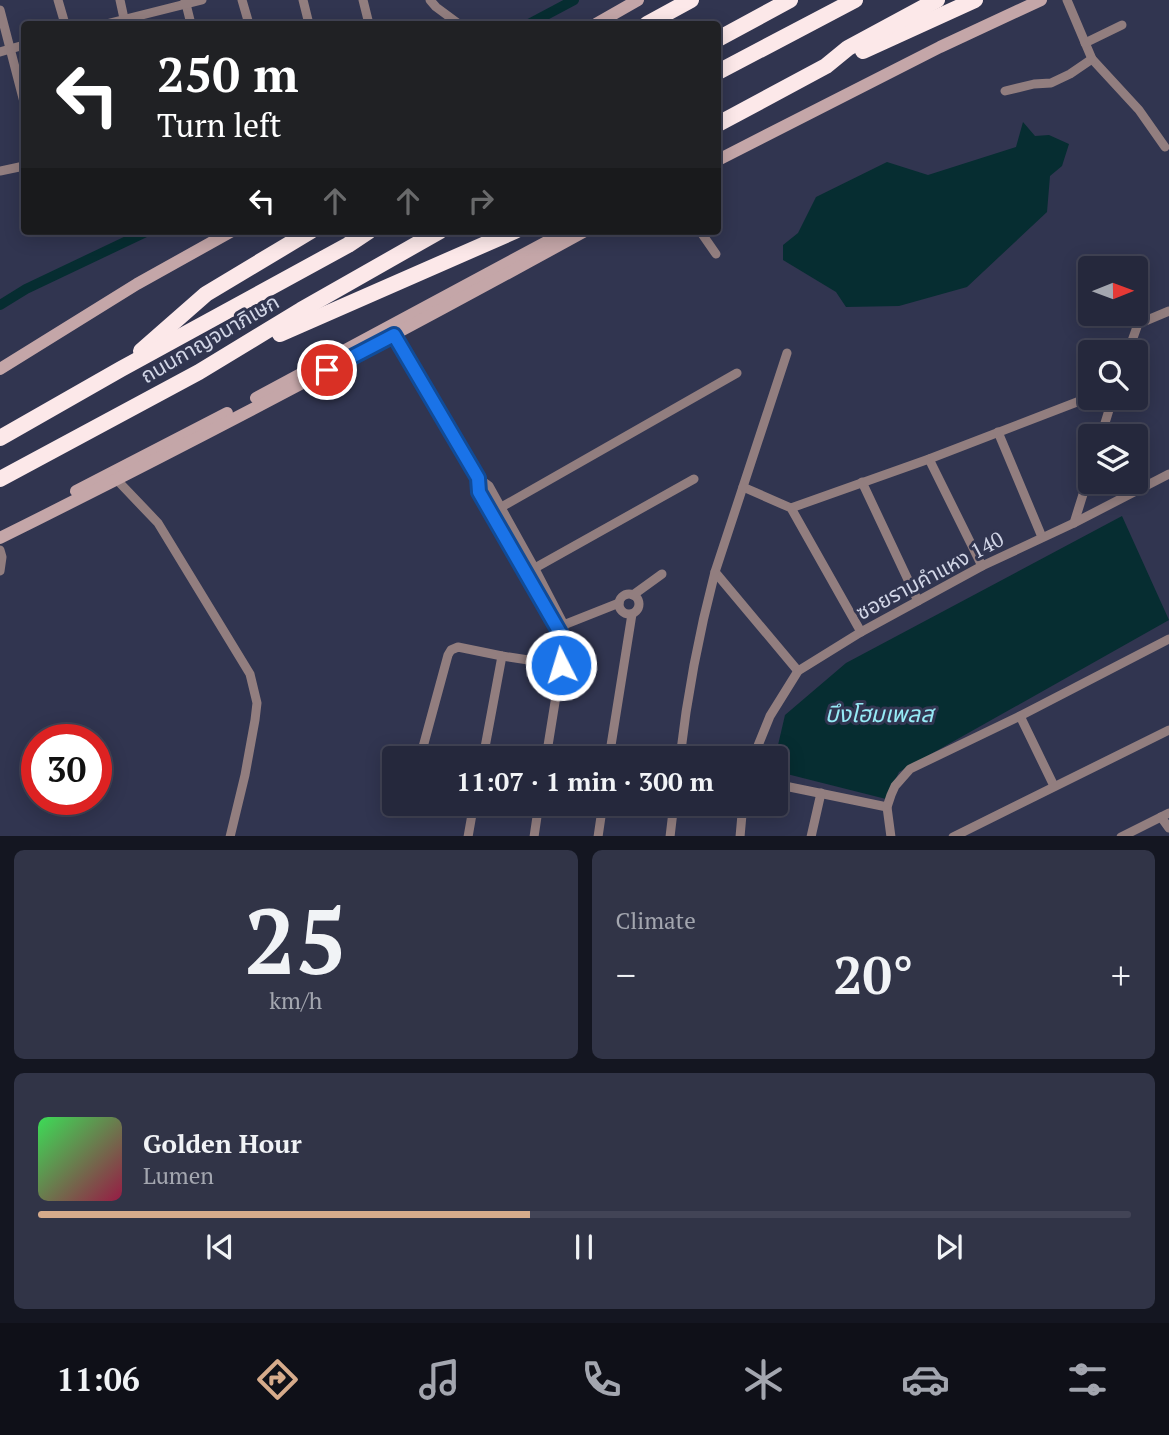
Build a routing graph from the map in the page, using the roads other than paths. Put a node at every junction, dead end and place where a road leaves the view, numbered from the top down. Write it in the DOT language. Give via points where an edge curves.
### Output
graph roads {
  1 [pos="58,0"];
  2 [pos="120,0"];
  3 [pos="202,0"];
  4 [pos="242,0"];
  5 [pos="303,0"];
  6 [pos="363,0"];
  7 [pos="430,0"];
  8 [pos="638,0"];
  9 [pos="691,0"];
  10 [pos="790,0"];
  11 [pos="855,0"];
  12 [pos="937,0"];
  13 [pos="975,0"];
  14 [pos="1041,0"];
  15 [pos="1067,0"];
  16 [pos="185,2"];
  17 [pos="0,10"];
  18 [pos="64,21"];
  19 [pos="125,21"];
  20 [pos="128,21"];
  21 [pos="190,21"];
  22 [pos="248,21"];
  23 [pos="308,21"];
  24 [pos="368,21"];
  25 [pos="455,21"];
  26 [pos="601,21"];
  27 [pos="652,21"];
  28 [pos="1122,25"];
  29 [pos="721,37"];
  30 [pos="1086,43"];
  31 [pos="21,47"];
  32 [pos="940,47"];
  33 [pos="11,49"];
  34 [pos="0,52"];
  35 [pos="1091,59"];
  36 [pos="826,66"];
  37 [pos="721,70"];
  38 [pos="21,90"];
  39 [pos="1005,91"];
  40 [pos="721,122"];
  41 [pos="1165,147"];
  42 [pos="721,149"];
  43 [pos="721,158"];
  44 [pos="21,168"];
  45 [pos="0,171"];
  46 [pos="225,235"];
  47 [pos="304,235"];
  48 [pos="363,235"];
  49 [pos="433,235"];
  50 [pos="506,235"];
  51 [pos="560,235"];
  52 [pos="578,235"];
  53 [pos="703,235"];
  54 [pos="716,254"];
  55 [pos="1169,311"];
  56 [pos="394,335"];
  57 [pos="1132,340"];
  58 [pos="787,353"];
  59 [pos="0,369"];
  60 [pos="121,369"];
  61 [pos="199,372"];
  62 [pos="737,373"];
  63 [pos="1078,402"];
  64 [pos="998,432"];
  65 [pos="0,438"];
  66 [pos="929,458"];
  67 [pos="1169,474"];
  68 [pos="478,478"];
  69 [pos="0,480"];
  70 [pos="117,480"];
  71 [pos="694,480"];
  72 [pos="862,482"];
  73 [pos="743,487"];
  74 [pos="1083,494"];
  75 [pos="501,507"];
  76 [pos="791,508"];
  77 [pos="491,513"];
  78 [pos="1074,523"];
  79 [pos="0,528"];
  80 [pos="1042,537"];
  81 [pos="0,538"];
  82 [pos="0,550"];
  83 [pos="982,566"];
  84 [pos="0,571"];
  85 [pos="531,571"];
  86 [pos="715,572"];
  87 [pos="662,574"];
  88 [pos="633,595"];
  89 [pos="918,601"];
  90 [pos="619,603"];
  91 [pos="632,614"];
  92 [pos="560,626"];
  93 [pos="861,632"];
  94 [pos="1169,639"];
  95 [pos="502,656"];
  96 [pos="561,665"];
  97 [pos="798,671"];
  98 [pos="1020,716"];
  99 [pos="1169,730"];
  100 [pos="423,746"];
  101 [pos="485,746"];
  102 [pos="548,746"];
  103 [pos="611,746"];
  104 [pos="681,746"];
  105 [pos="758,746"];
  106 [pos="1054,786"];
  107 [pos="788,787"];
  108 [pos="821,793"];
  109 [pos="887,807"];
  110 [pos="1165,815"];
  111 [pos="472,816"];
  112 [pos="537,816"];
  113 [pos="601,816"];
  114 [pos="672,816"];
  115 [pos="742,816"];
  116 [pos="1169,828"];
  117 [pos="230,836"];
  118 [pos="468,836"];
  119 [pos="534,836"];
  120 [pos="598,836"];
  121 [pos="670,836"];
  122 [pos="740,836"];
  123 [pos="811,836"];
  124 [pos="891,836"];
  125 [pos="953,836"];
  126 [pos="1121,836"];
  1 -- 18 [label="street"];
  2 -- 19 [label="street"];
  3 -- 16 [label="street"];
  4 -- 22 [label="street"];
  5 -- 23 [label="street"];
  6 -- 24 [label="street"];
  7 -- 25 [label="street"];
  8 -- 26 [label="main road"];
  9 -- 27 [label="highway"];
  10 -- 29 [label="highway"];
  11 -- 37 [label="highway"];
  12 -- 36 [label="highway" via="848,48"];
  13 -- 36 [label="highway"];
  14 -- 32 [label="main road"];
  15 -- 30 [label="street"];
  16 -- 20 [label="street"];
  16 -- 21 [label="street"];
  17 -- 33 [label="street"];
  28 -- 30 [label="street"];
  30 -- 35 [label="street"];
  31 -- 33 [label="street"];
  32 -- 42 [label="main road" via="931,42"];
  32 -- 43 [label="main road"];
  33 -- 34 [label="street"];
  33 -- 38 [label="street"];
  35 -- 39 [label="street" via="1051,83"];
  35 -- 41 [label="street" via="1139,110"];
  36 -- 40 [label="highway"];
  44 -- 45 [label="street"];
  46 -- 59 [label="main road"];
  47 -- 60 [label="highway" via="206,294"];
  48 -- 60 [label="highway, ถนนกาญจนาภิเษก"];
  49 -- 61 [label="highway, ถนนกาญจนาภิเษก"];
  50 -- 61 [label="highway"];
  51 -- 79 [label="main road" via="234,410"];
  52 -- 56 [label="main road"];
  53 -- 54 [label="street"];
  55 -- 57 [label="street" via="1138,324"];
  56 -- 68 [label="street"];
  56 -- 70 [label="main road"];
  58 -- 73 [label="street"];
  60 -- 65 [label="highway, ถนนกาญจนาภิเษก"];
  61 -- 69 [label="highway, ถนนกาญจนาภิเษก"];
  62 -- 75 [label="street"];
  63 -- 64 [label="street"];
  64 -- 66 [label="street"];
  64 -- 80 [label="street"];
  66 -- 72 [label="street"];
  66 -- 83 [label="street"];
  67 -- 78 [label="street, ซอยรามคำแหง 140"];
  68 -- 75 [label="street" via="489,486"];
  68 -- 77 [label="street" via="479,492"];
  70 -- 81 [label="main road"];
  70 -- 117 [label="street" via="158,523 250,674 257,702 255,720"];
  71 -- 85 [label="street"];
  72 -- 76 [label="street"];
  72 -- 89 [label="street"];
  73 -- 76 [label="street"];
  73 -- 86 [label="street"];
  74 -- 78 [label="street"];
  75 -- 77 [label="street"];
  75 -- 85 [label="street"];
  76 -- 93 [label="street"];
  77 -- 85 [label="street"];
  78 -- 80 [label="street, ซอยรามคำแหง 140"];
  80 -- 83 [label="street, ซอยรามคำแหง 140"];
  82 -- 84 [label="street"];
  83 -- 89 [label="street, ซอยรามคำแหง 140"];
  85 -- 92 [label="street"];
  86 -- 97 [label="street"];
  86 -- 104 [label="street"];
  87 -- 88 [label="street"];
  88 -- 90 [label="street" via="622,596"];
  88 -- 91 [label="street" via="639,607"];
  89 -- 93 [label="street, ซอยรามคำแหง 140"];
  90 -- 91 [label="street" via="622,612"];
  90 -- 92 [label="street"];
  91 -- 103 [label="street"];
  92 -- 96 [label="street"];
  93 -- 97 [label="street, ซอยรามคำแหง 140"];
  94 -- 98 [label="street"];
  95 -- 96 [label="street"];
  95 -- 100 [label="street" via="458,647 451,650"];
  95 -- 101 [label="street"];
  96 -- 102 [label="street"];
  97 -- 105 [label="street, ซอยรามคำแหง 140"];
  98 -- 106 [label="street"];
  98 -- 109 [label="street" via="910,769 895,786"];
  99 -- 106 [label="street"];
  106 -- 125 [label="street"];
  107 -- 108 [label="street"];
  108 -- 109 [label="street"];
  108 -- 123 [label="street"];
  109 -- 124 [label="street"];
  110 -- 116 [label="street"];
  110 -- 126 [label="street"];
  111 -- 118 [label="street"];
  112 -- 119 [label="street"];
  113 -- 120 [label="street"];
  114 -- 121 [label="street"];
  115 -- 122 [label="street"];
}
